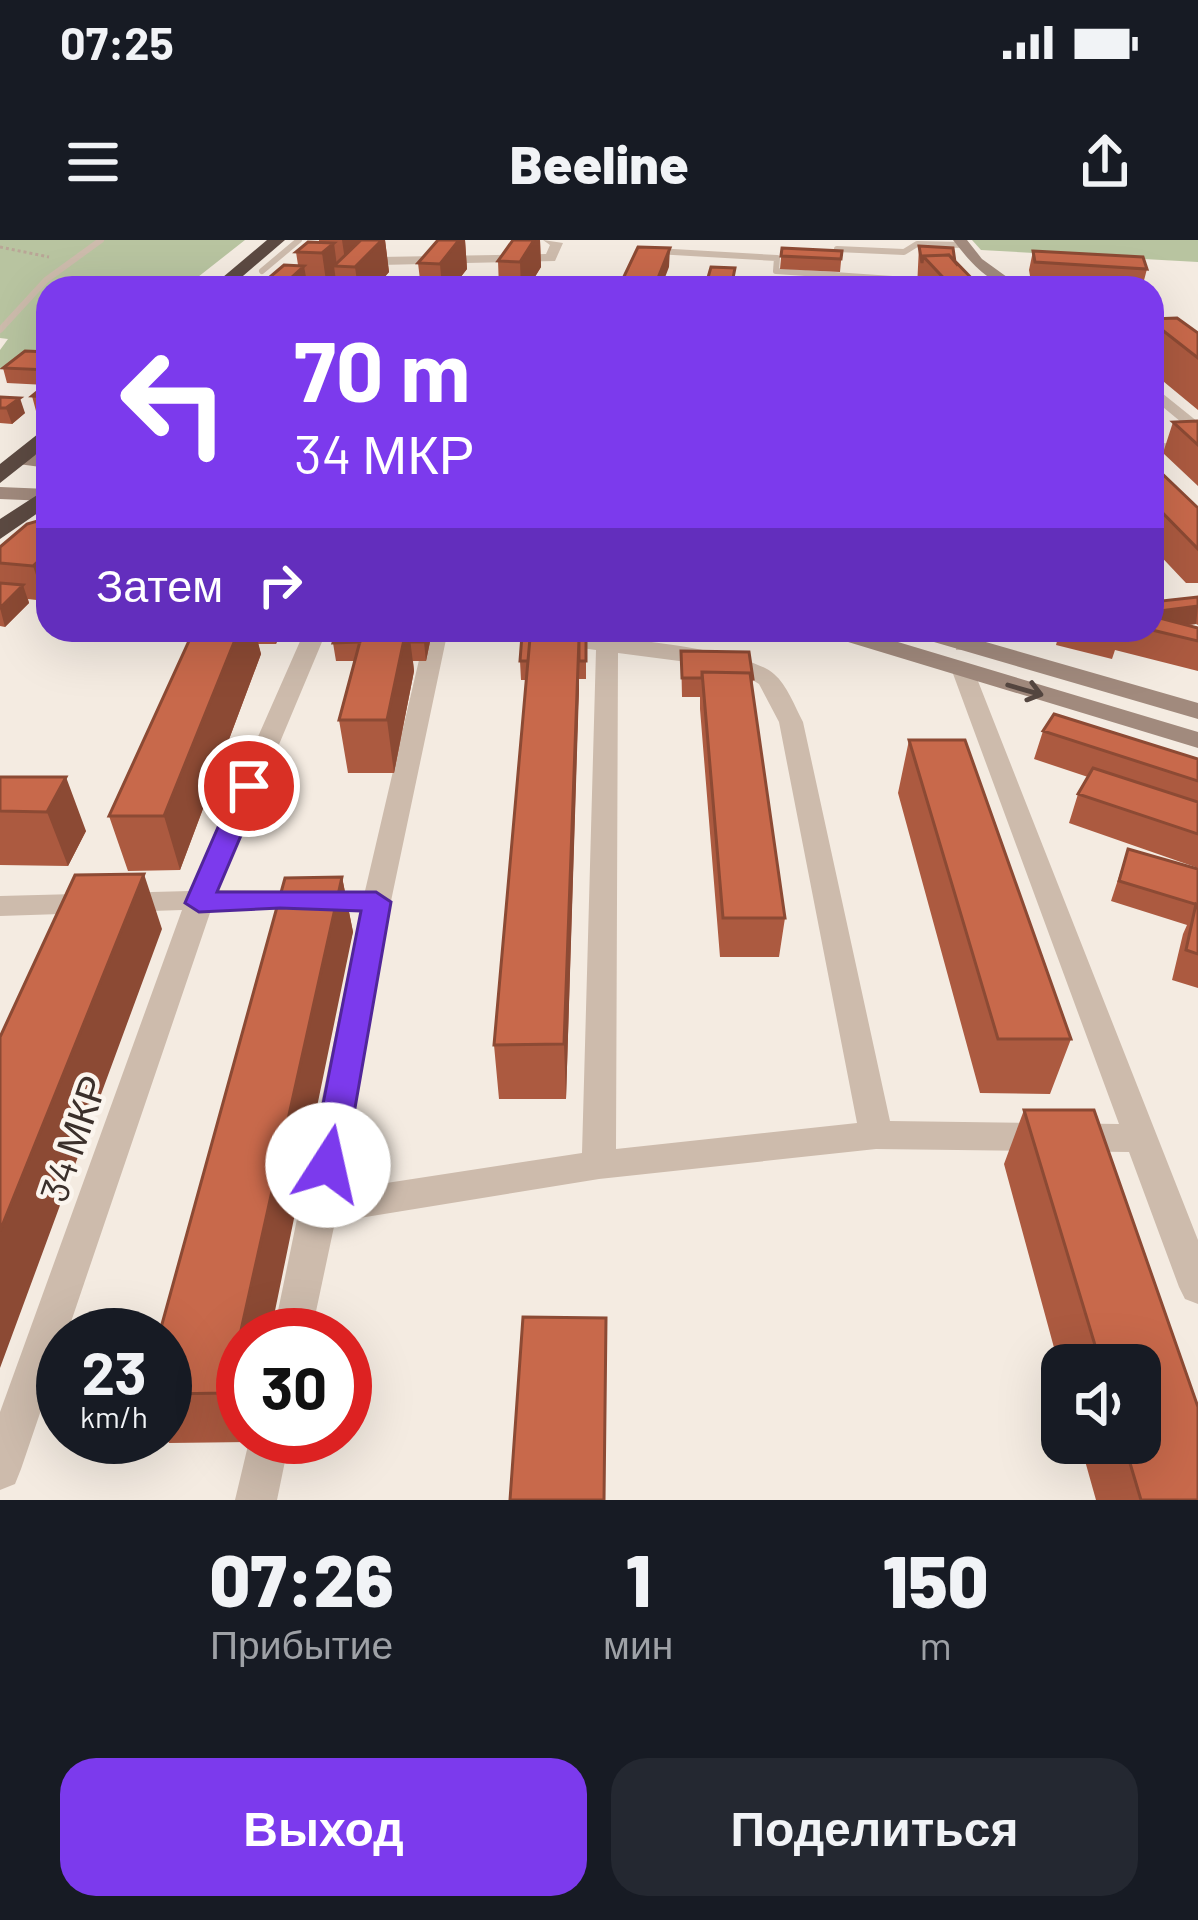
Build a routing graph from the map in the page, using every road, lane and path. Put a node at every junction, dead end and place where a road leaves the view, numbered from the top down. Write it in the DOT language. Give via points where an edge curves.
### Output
graph roads {
  1 [pos="101,240"];
  2 [pos="277,240"];
  3 [pos="298,240"];
  4 [pos="549,240"];
  5 [pos="962,243"];
  6 [pos="0,247"];
  7 [pos="837,249"];
  8 [pos="652,251"];
  9 [pos="67,260"];
  10 [pos="380,260"];
  11 [pos="48,276"];
  12 [pos="234,276"];
  13 [pos="256,276"];
  14 [pos="846,276"];
  15 [pos="997,276"];
  16 [pos="36,286"];
  17 [pos="0,330"];
  18 [pos="1164,401"];
  19 [pos="1198,431"];
  20 [pos="36,441"];
  21 [pos="1164,448"];
  22 [pos="1198,452"];
  23 [pos="9,458"];
  24 [pos="0,476"];
  25 [pos="0,493"];
  26 [pos="36,494"];
  27 [pos="36,504"];
  28 [pos="0,531"];
  29 [pos="311,642"];
  30 [pos="434,642"];
  31 [pos="574,642"];
  32 [pos="888,642"];
  33 [pos="937,642"];
  34 [pos="981,642"];
  35 [pos="607,647"];
  36 [pos="963,658"];
  37 [pos="1198,711"];
  38 [pos="1198,740"];
  39 [pos="376,902"];
  40 [pos="199,903"];
  41 [pos="0,906"];
  42 [pos="876,1136"];
  43 [pos="1142,1138"];
  44 [pos="599,1165"];
  45 [pos="320,1209"];
  46 [pos="1198,1287"];
  47 [pos="298,1308"];
  48 [pos="264,1464"];
  49 [pos="0,1469"];
  50 [pos="256,1500"];
  1 -- 9 [label="lane"];
  2 -- 12 [label="highway"];
  3 -- 13 [label="highway"];
  4 -- 10 [label="street" via="557,243 551,259"];
  5 -- 7 [label="lane" via="904,252"];
  5 -- 15 [label="main road"];
  6 -- 9 [label="path"];
  8 -- 14 [label="lane" via="777,258 776,271"];
  9 -- 11 [label="lane"];
  16 -- 17 [label="lane"];
  18 -- 19 [label="street"];
  20 -- 23 [label="highway"];
  21 -- 22 [label="street"];
  23 -- 24 [label="highway"];
  25 -- 26 [label="main road"];
  27 -- 28 [label="highway"];
  29 -- 40 [label="street, 34 МКР"];
  30 -- 39 [label="street"];
  31 -- 35 [label="street"];
  32 -- 36 [label="main road"];
  33 -- 36 [label="main road"];
  34 -- 36 [label="street"];
  35 -- 42 [label="street" via="739,662 768,680 791,722"];
  35 -- 44 [label="street"];
  36 -- 37 [label="main road"];
  36 -- 38 [label="main road, one-way"];
  36 -- 43 [label="street"];
  39 -- 40 [label="street"];
  39 -- 45 [label="street"];
  40 -- 41 [label="street"];
  40 -- 49 [label="street, 34 МКР"];
  42 -- 43 [label="street"];
  42 -- 44 [label="street"];
  43 -- 46 [label="street"];
  44 -- 45 [label="street"];
  45 -- 47 [label="street"];
  48 -- 50 [label="street"];
}
